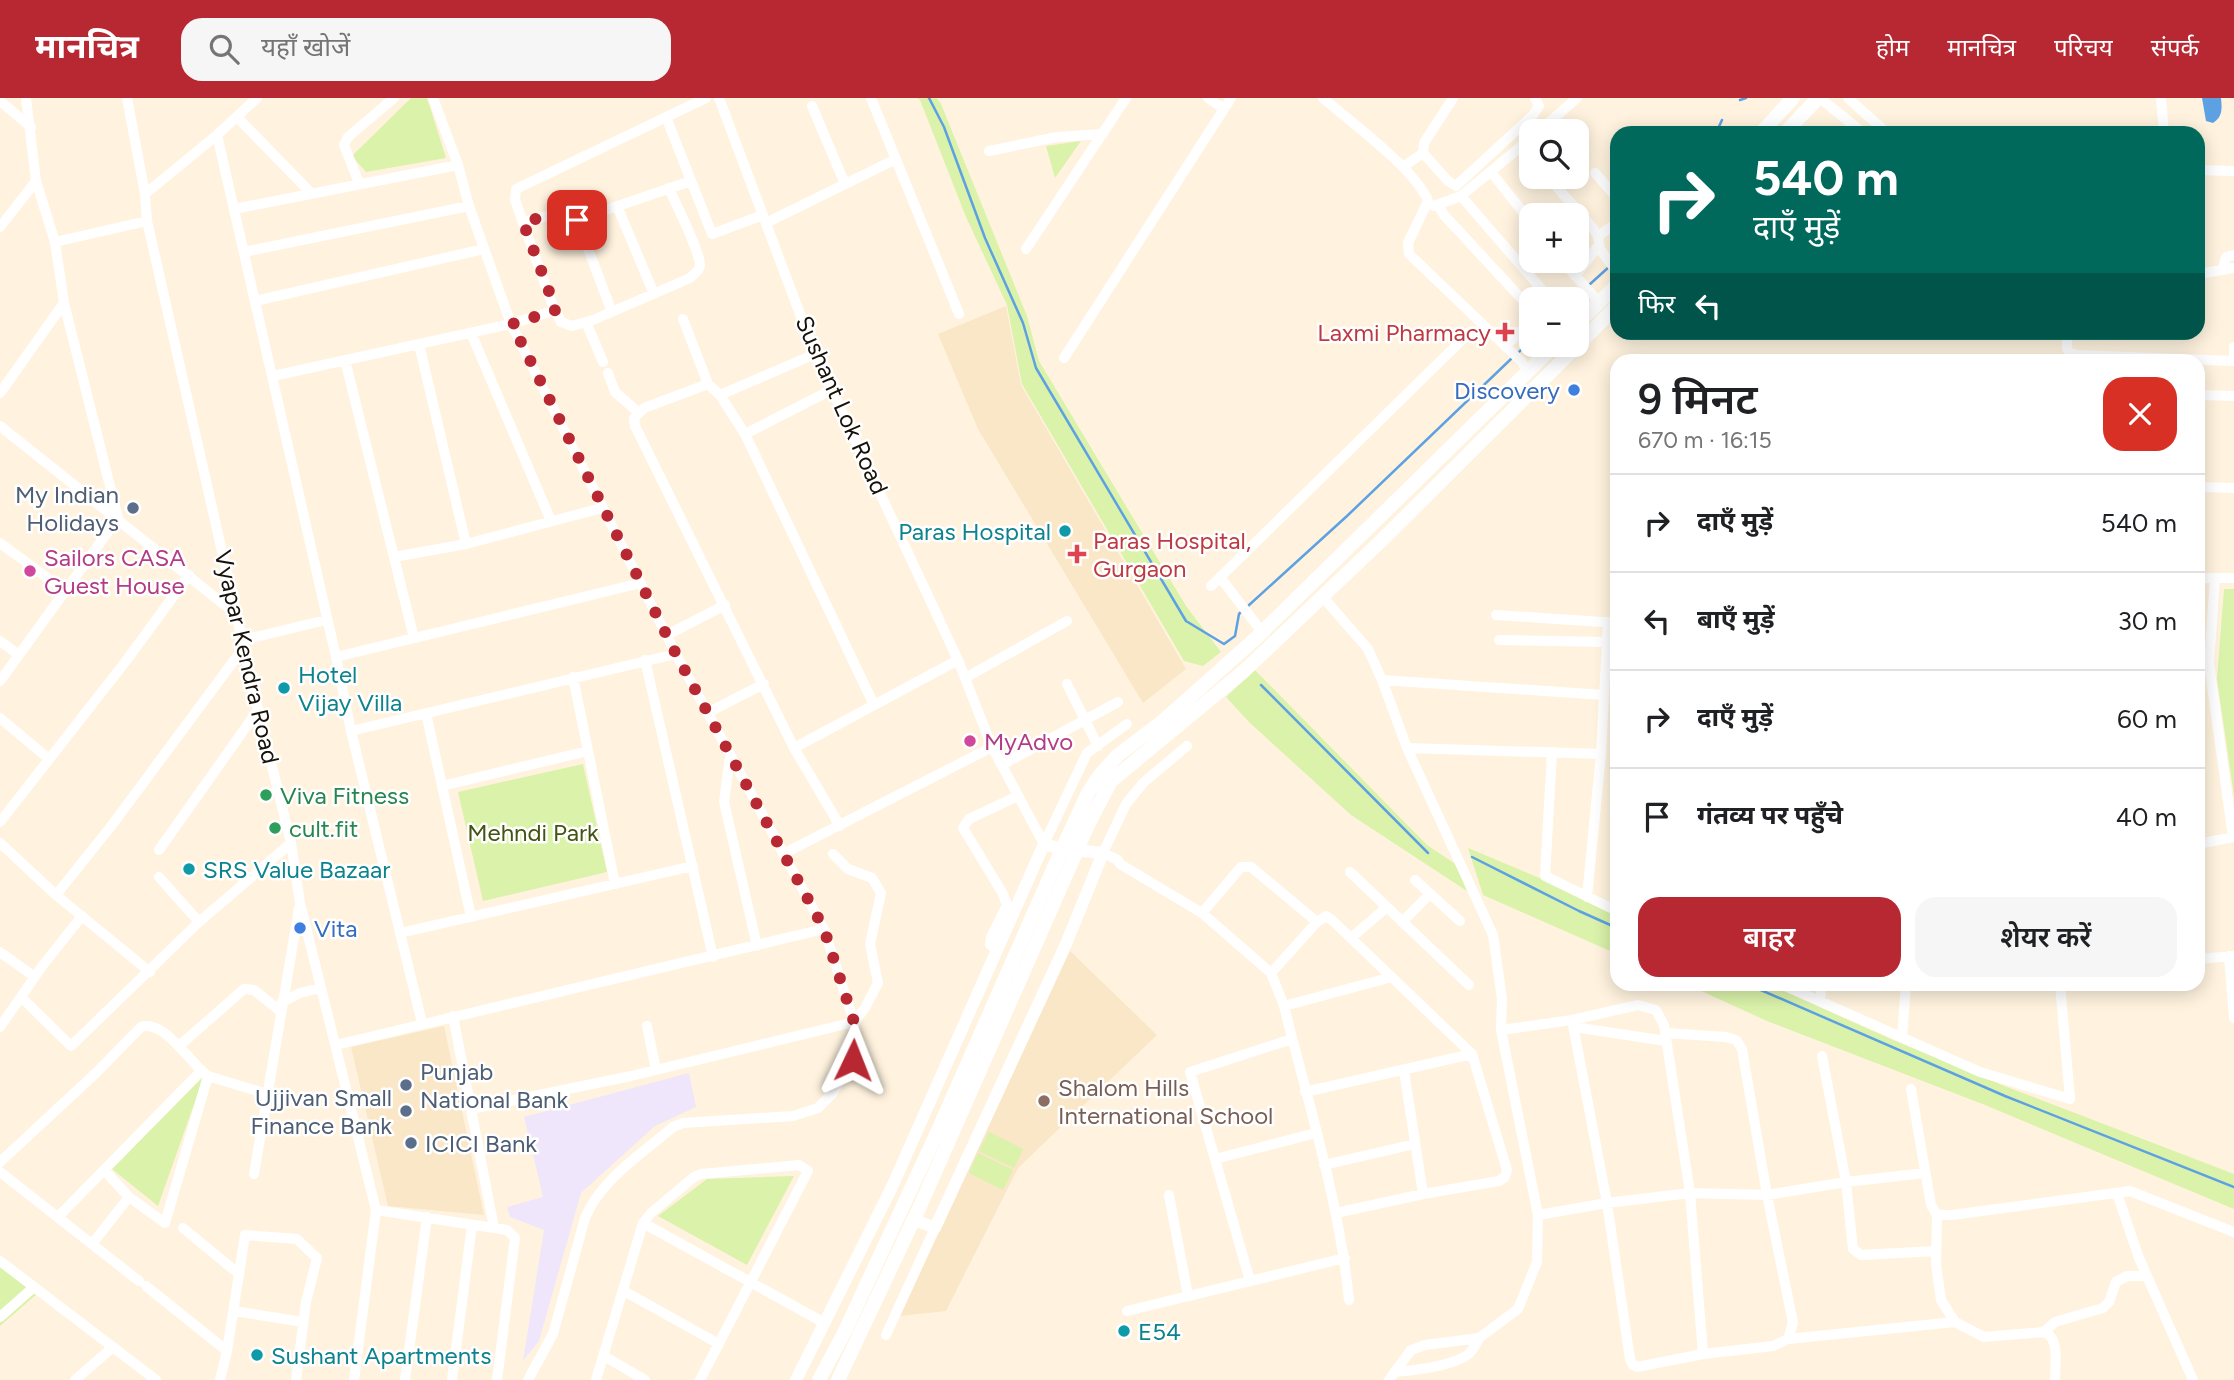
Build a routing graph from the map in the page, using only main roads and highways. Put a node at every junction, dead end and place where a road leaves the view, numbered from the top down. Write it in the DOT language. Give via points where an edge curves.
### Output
graph roads {
  1 [pos="1793,98"];
  2 [pos="1819,98"];
  3 [pos="1767,126"];
  4 [pos="1792,126"];
  5 [pos="1610,286"];
  6 [pos="1589,289"];
  7 [pos="1610,313"];
  8 [pos="1538,357"];
  9 [pos="819,1380"];
  10 [pos="838,1380"];
  1 -- 3 [label="main road"];
  2 -- 4 [label="main road"];
  5 -- 6 [label="main road"];
  7 -- 10 [label="main road" via="1244,671 1111,781"];
  8 -- 9 [label="main road" via="1262,632 1099,776"];
}
